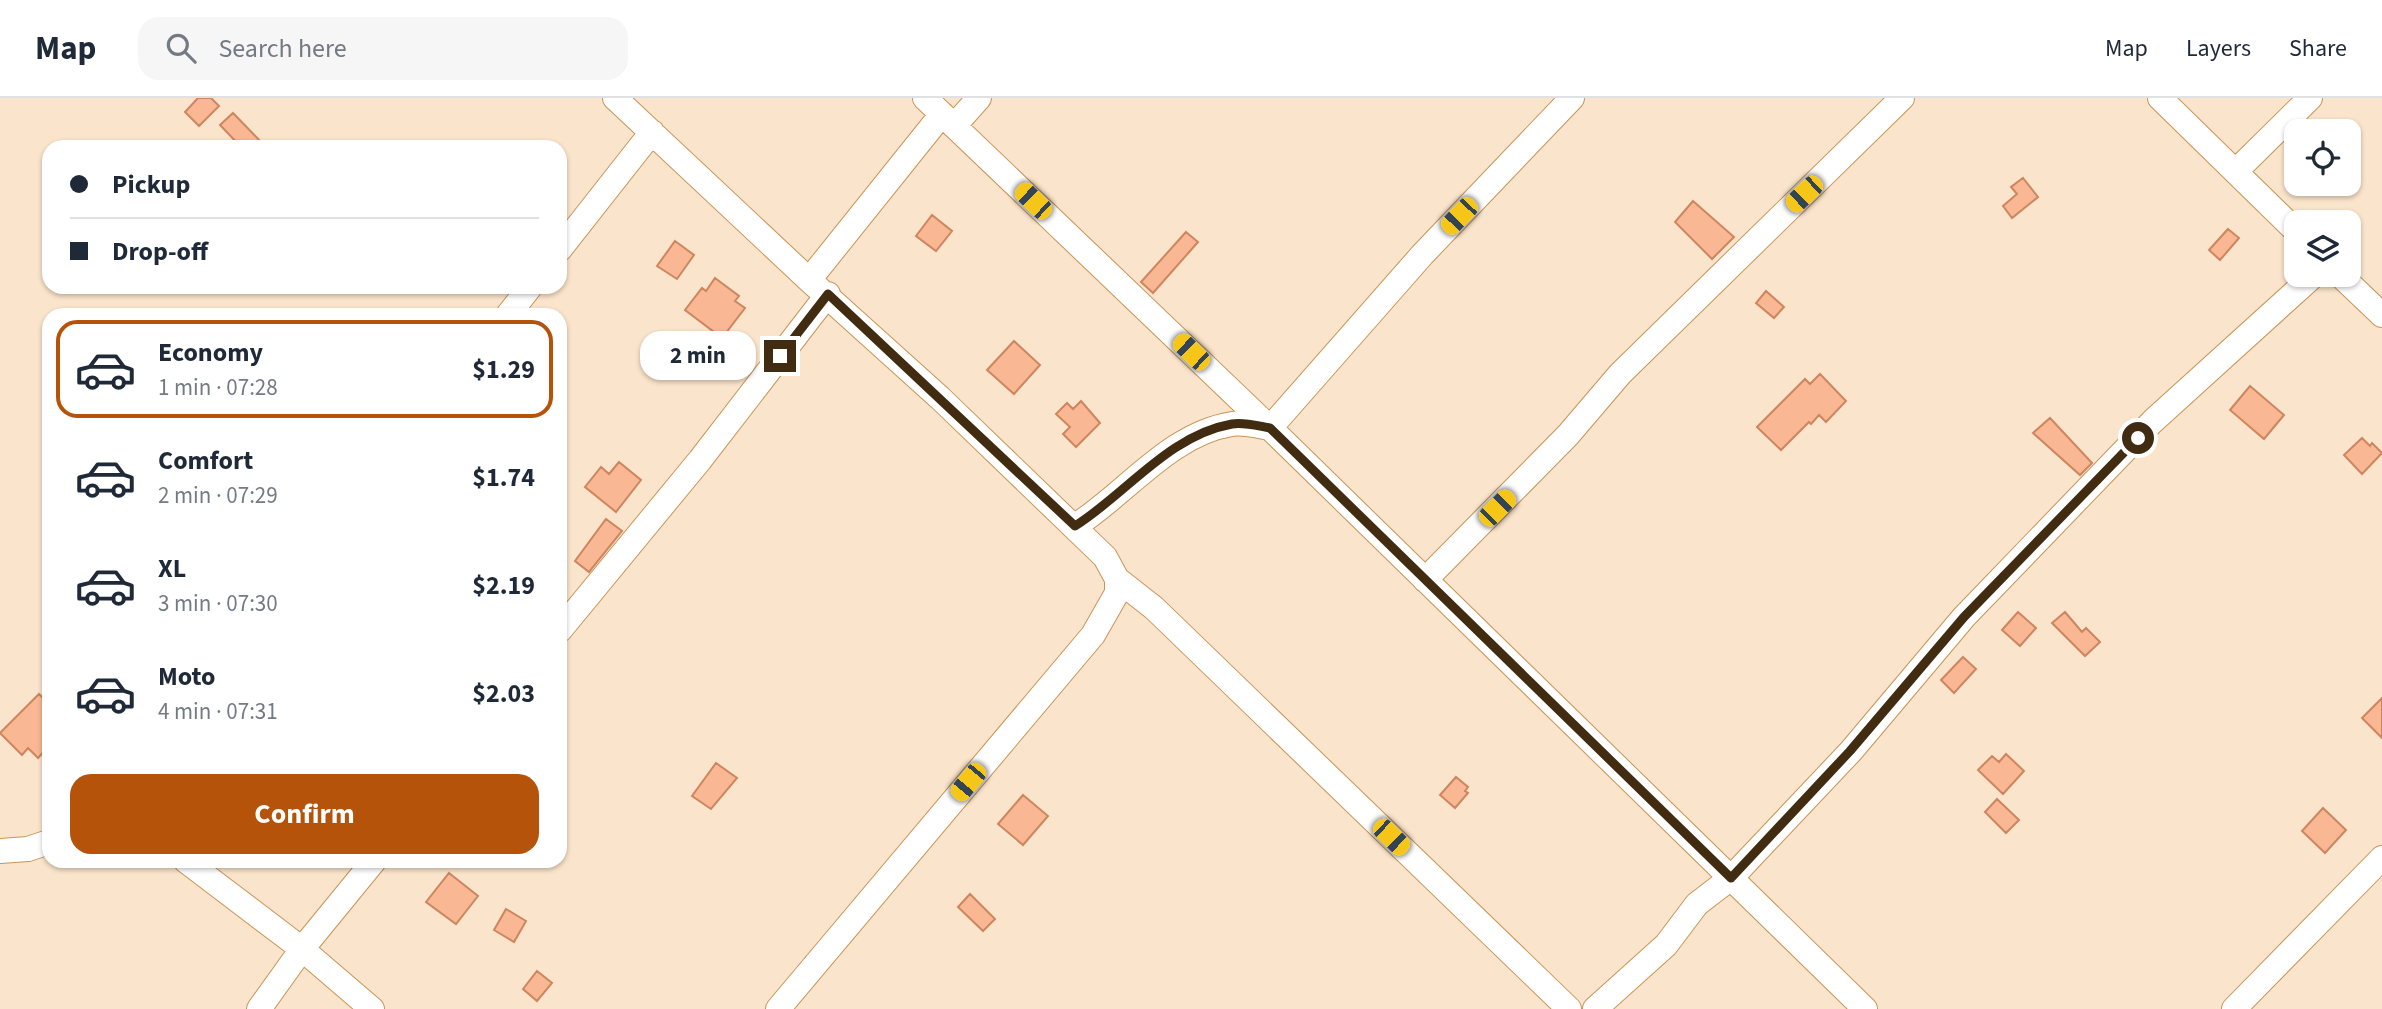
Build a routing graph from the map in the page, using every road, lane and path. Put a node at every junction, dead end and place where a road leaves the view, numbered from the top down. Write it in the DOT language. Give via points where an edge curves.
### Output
graph roads {
  1 [pos="615,98"];
  2 [pos="979,98"];
  3 [pos="1572,98"];
  4 [pos="1902,98"];
  5 [pos="2160,98"];
  6 [pos="2310,98"];
  7 [pos="941,113"];
  8 [pos="652,132"];
  9 [pos="2236,171"];
  10 [pos="2284,219"];
  11 [pos="567,240"];
  12 [pos="818,287"];
  13 [pos="2301,287"];
  14 [pos="2353,287"];
  15 [pos="524,294"];
  16 [pos="514,308"];
  17 [pos="2382,315"];
  18 [pos="1270,428"];
  19 [pos="1075,526"];
  20 [pos="1117,579"];
  21 [pos="1425,580"];
  22 [pos="567,623"];
  23 [pos="42,844"];
  24 [pos="0,851"];
  25 [pos="2382,858"];
  26 [pos="195,868"];
  27 [pos="368,868"];
  28 [pos="1731,878"];
  29 [pos="302,949"];
  30 [pos="259,1009"];
  31 [pos="372,1009"];
  32 [pos="778,1009"];
  33 [pos="1569,1009"];
  34 [pos="1595,1009"];
  35 [pos="1865,1009"];
  36 [pos="2234,1009"];
  1 -- 8 [label="street"];
  2 -- 7 [label="street"];
  3 -- 18 [label="street" via="1422,256"];
  4 -- 21 [label="street" via="1620,374 1568,435"];
  5 -- 9 [label="street"];
  6 -- 9 [label="street"];
  7 -- 12 [label="street"];
  7 -- 18 [label="street"];
  8 -- 11 [label="street"];
  8 -- 12 [label="street"];
  9 -- 10 [label="street"];
  12 -- 19 [label="street"];
  12 -- 22 [label="street" via="701,460"];
  13 -- 28 [label="street" via="2153,421 1964,617 1850,751"];
  14 -- 17 [label="street"];
  15 -- 16 [label="street"];
  18 -- 19 [label="street" via="1235,423 1189,440"];
  18 -- 21 [label="street"];
  19 -- 20 [label="street" via="1105,557"];
  20 -- 32 [label="street" via="1114,601 1093,635"];
  20 -- 33 [label="street" via="1154,608"];
  21 -- 28 [label="street"];
  23 -- 24 [label="street"];
  25 -- 36 [label="street"];
  26 -- 29 [label="street"];
  27 -- 29 [label="street"];
  28 -- 34 [label="street" via="1697,904 1666,945"];
  28 -- 35 [label="street"];
  29 -- 30 [label="street"];
  29 -- 31 [label="street"];
}
